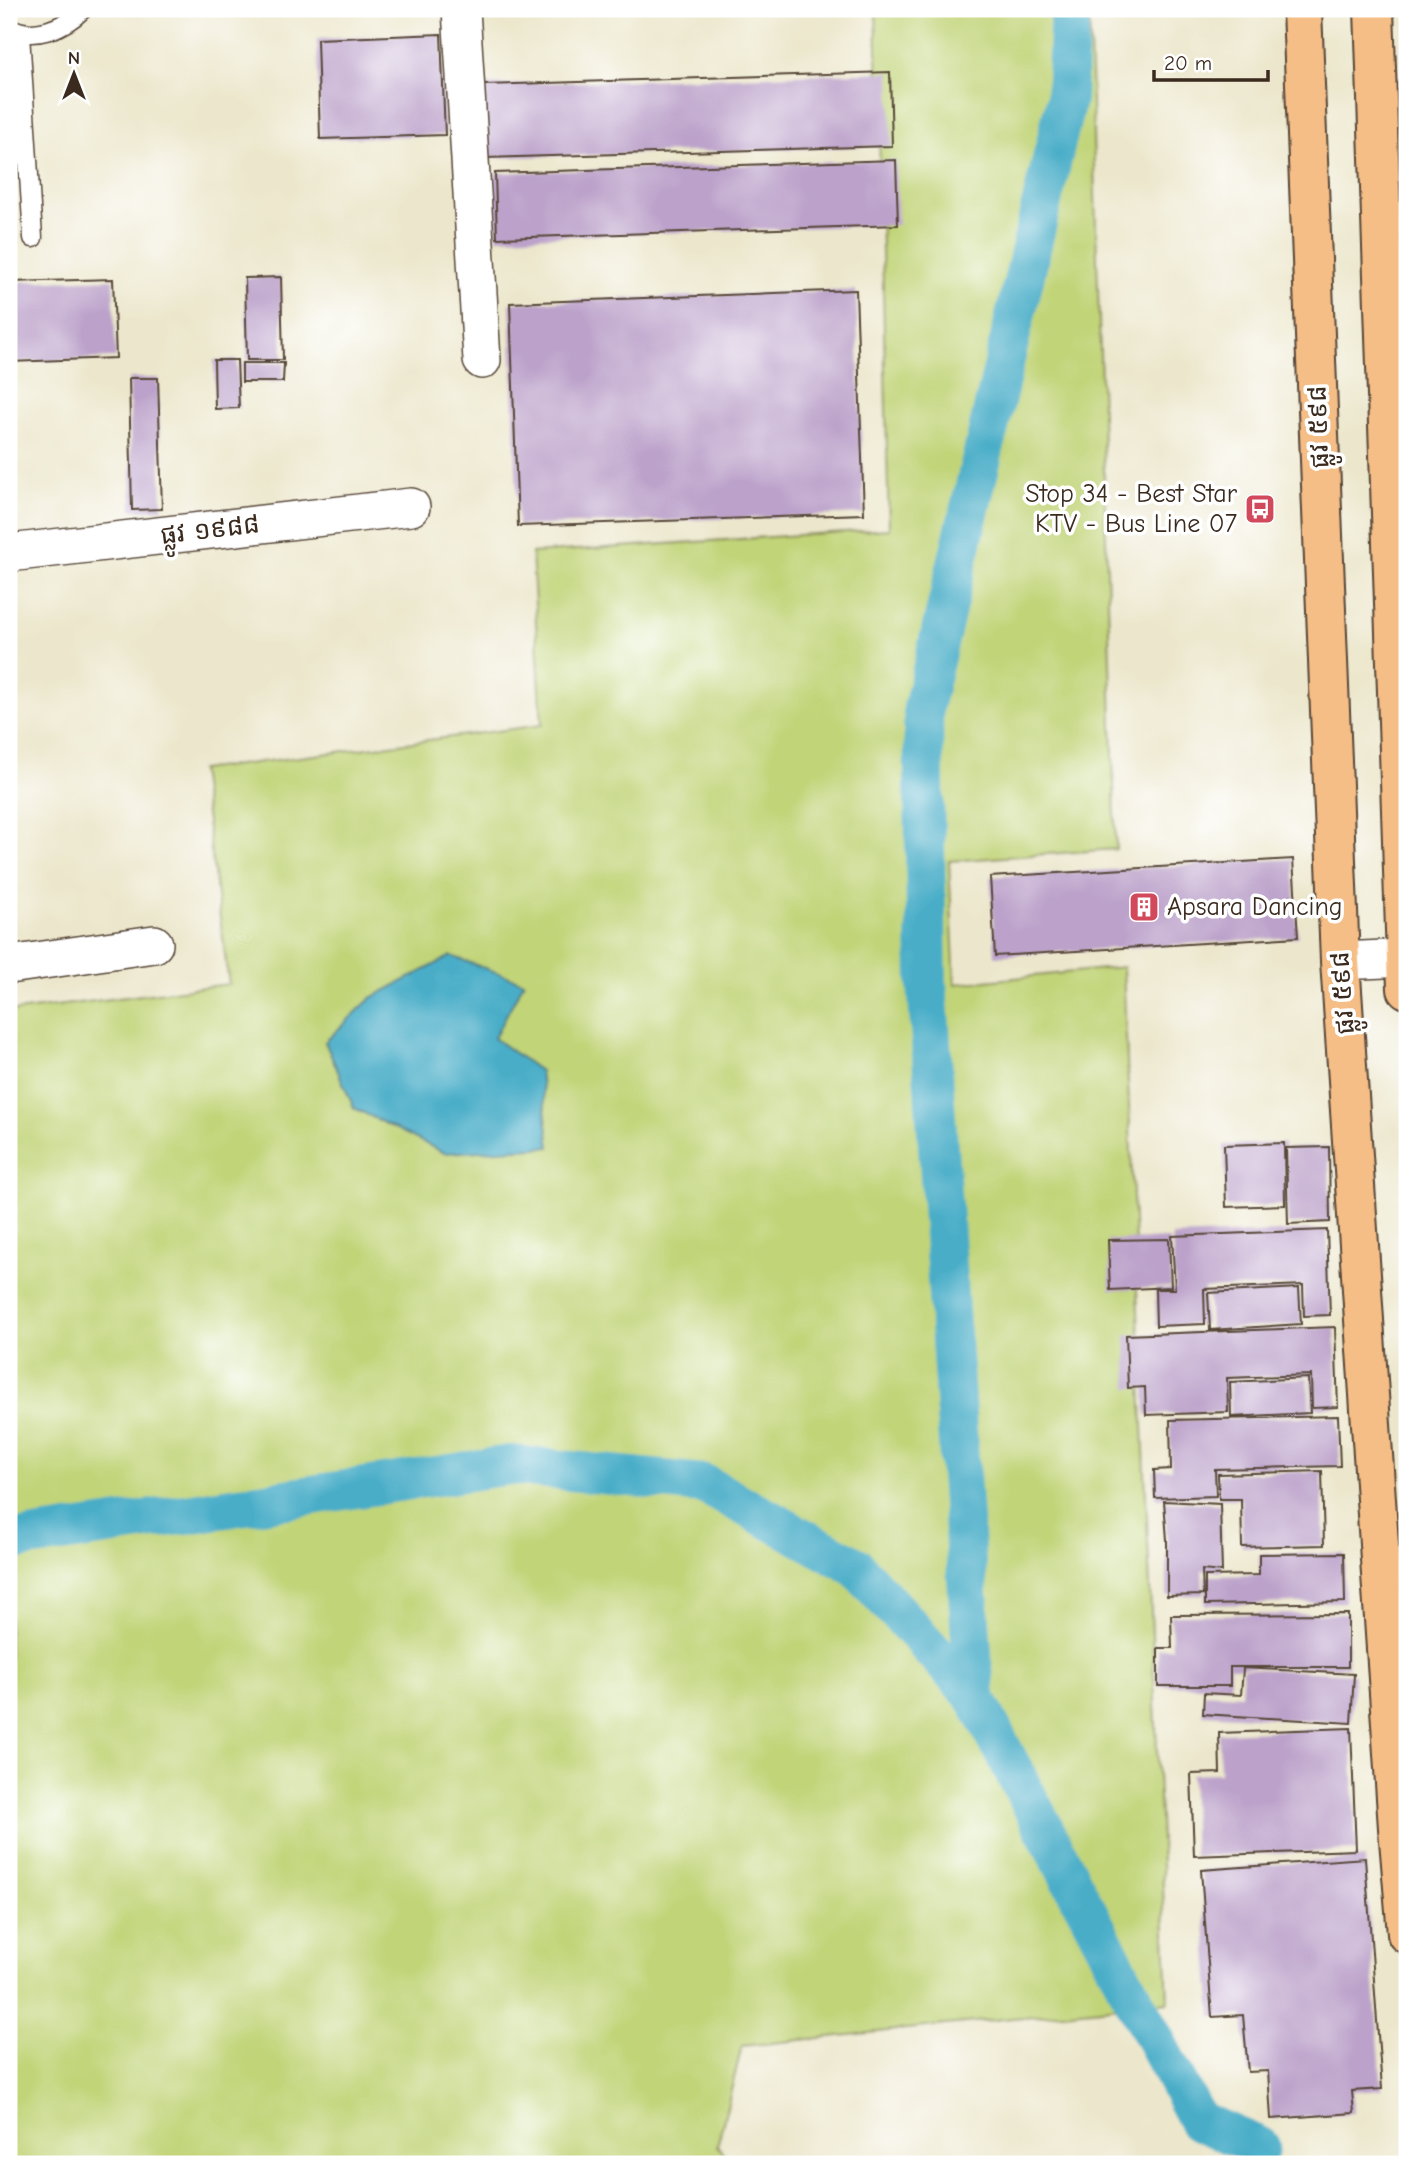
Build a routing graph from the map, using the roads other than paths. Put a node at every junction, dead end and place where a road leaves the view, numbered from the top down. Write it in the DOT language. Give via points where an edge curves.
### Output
graph roads {
  1 [pos="83,9"];
  2 [pos="461,9"];
  3 [pos="1303,9"];
  4 [pos="1374,9"];
  5 [pos="14,31"];
  6 [pos="33,238"];
  7 [pos="482,360"];
  8 [pos="411,507"];
  9 [pos="9,553"];
  10 [pos="154,944"];
  11 [pos="1340,961"];
  12 [pos="9,965"];
  13 [pos="1407,968"];
  14 [pos="1407,1934"];
  1 -- 5 [label="lane" via="46,32"];
  2 -- 7 [label="street"];
  3 -- 11 [label="main road, ផ្លូវ ៥៩៨"];
  4 -- 13 [label="main road"];
  5 -- 6 [label="lane"];
  8 -- 9 [label="street, ផ្លូវ ១៩៨៨"];
  10 -- 12 [label="street"];
  11 -- 13 [label="street"];
  11 -- 14 [label="main road, ផ្លូវ ៥៩៨"];
}
